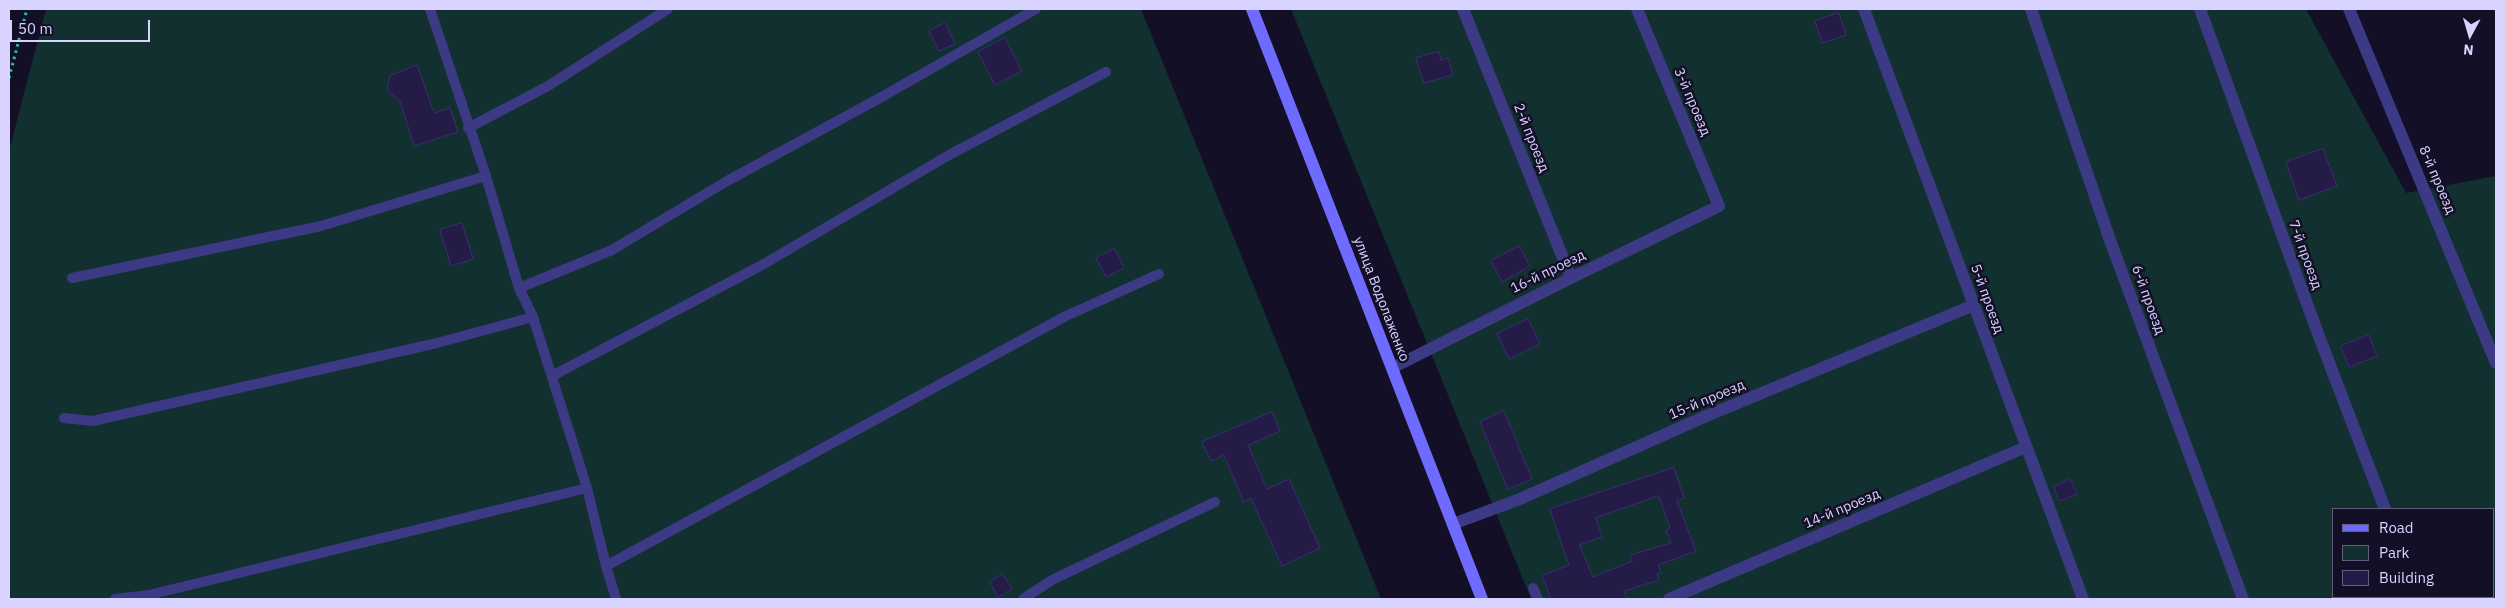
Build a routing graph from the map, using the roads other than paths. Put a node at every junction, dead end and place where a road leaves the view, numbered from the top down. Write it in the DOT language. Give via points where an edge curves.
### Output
graph roads {
  1 [pos="430,9"];
  2 [pos="668,9"];
  3 [pos="1036,9"];
  4 [pos="1252,9"];
  5 [pos="1463,9"];
  6 [pos="1637,9"];
  7 [pos="1864,9"];
  8 [pos="2031,9"];
  9 [pos="2200,9"];
  10 [pos="2349,9"];
  11 [pos="1106,72"];
  12 [pos="468,128"];
  13 [pos="486,176"];
  14 [pos="1720,206"];
  15 [pos="1159,274"];
  16 [pos="72,278"];
  17 [pos="1571,278"];
  18 [pos="519,288"];
  19 [pos="1974,306"];
  20 [pos="533,317"];
  21 [pos="2496,363"];
  22 [pos="1392,368"];
  23 [pos="552,376"];
  24 [pos="64,418"];
  25 [pos="2026,447"];
  26 [pos="587,488"];
  27 [pos="1216,502"];
  28 [pos="2385,508"];
  29 [pos="1453,524"];
  30 [pos="606,566"];
  31 [pos="1533,588"];
  32 [pos="115,599"];
  33 [pos="616,599"];
  34 [pos="1023,599"];
  35 [pos="1482,599"];
  36 [pos="1538,599"];
  37 [pos="1669,599"];
  38 [pos="2083,599"];
  39 [pos="2243,599"];
  1 -- 12 [label="lane"];
  2 -- 12 [label="lane" via="548,86"];
  3 -- 18 [label="lane" via="727,181 612,250"];
  4 -- 22 [label="main road, улица Водолаженко"];
  5 -- 17 [label="street, 2-й проезд"];
  6 -- 14 [label="street, 3-й проезд"];
  7 -- 19 [label="street, 5-й проезд"];
  8 -- 39 [label="street, 6-й проезд" via="2111,243"];
  9 -- 28 [label="street, 7-й проезд" via="2316,331"];
  10 -- 21 [label="street, 8-й проезд"];
  11 -- 23 [label="lane" via="949,155 764,264"];
  12 -- 13 [label="lane"];
  13 -- 16 [label="lane" via="321,226"];
  13 -- 18 [label="lane"];
  14 -- 17 [label="street, 16-й проезд"];
  15 -- 30 [label="lane" via="1066,316"];
  17 -- 22 [label="street, 16-й проезд"];
  18 -- 20 [label="lane"];
  19 -- 25 [label="street, 5-й проезд"];
  19 -- 29 [label="street, 15-й проезд" via="1704,417 1520,499"];
  20 -- 23 [label="lane"];
  20 -- 24 [label="lane" via="437,343 93,420"];
  22 -- 29 [label="main road, улица Водолаженко"];
  23 -- 26 [label="lane"];
  25 -- 37 [label="street, 14-й проезд"];
  25 -- 38 [label="street, 5-й проезд"];
  26 -- 30 [label="lane"];
  26 -- 32 [label="lane" via="149,595"];
  27 -- 34 [label="lane" via="1052,580"];
  29 -- 35 [label="main road, улица Водолаженко"];
  30 -- 33 [label="lane"];
  31 -- 36 [label="lane"];
}
